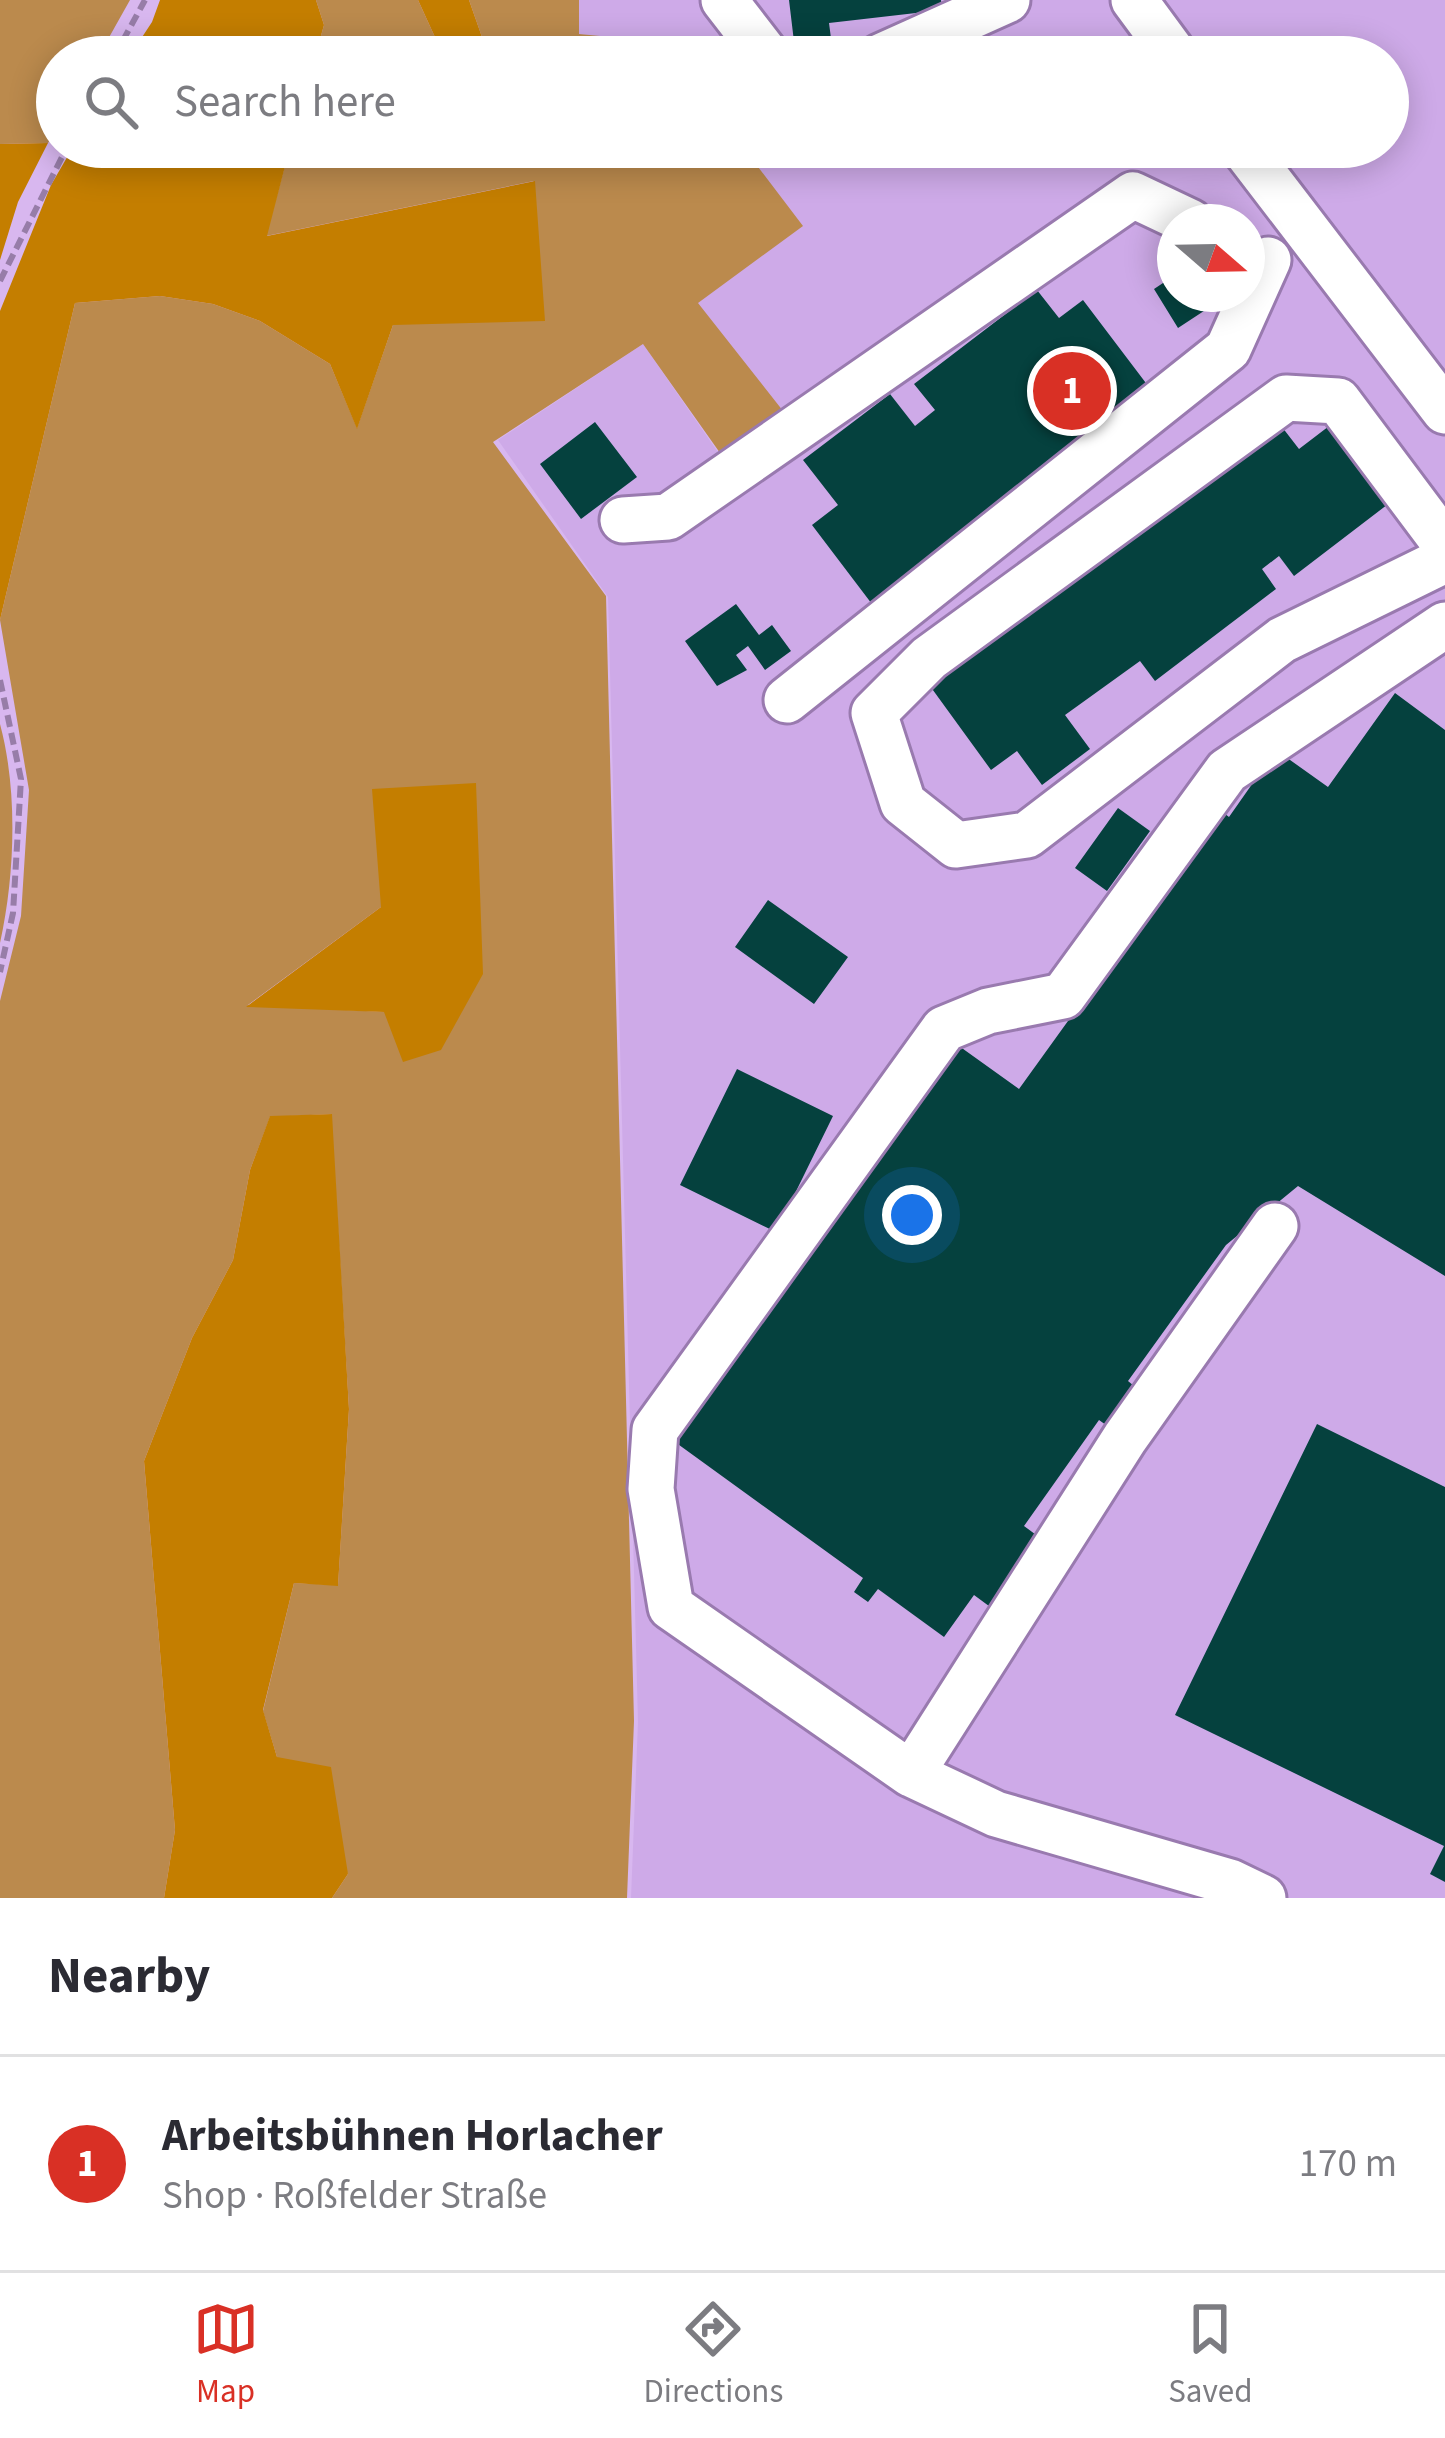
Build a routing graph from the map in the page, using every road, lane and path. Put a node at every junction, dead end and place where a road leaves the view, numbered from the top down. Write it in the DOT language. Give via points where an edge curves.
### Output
graph roads {
  1 [pos="145,0"];
  2 [pos="724,0"];
  3 [pos="1007,0"];
  4 [pos="1134,0"];
  5 [pos="125,36"];
  6 [pos="752,36"];
  7 [pos="927,36"];
  8 [pos="1161,36"];
  9 [pos="56,168"];
  10 [pos="1259,168"];
  11 [pos="1157,206"];
  12 [pos="1314,242"];
  13 [pos="1265,253"];
  14 [pos="0,281"];
  15 [pos="1240,312"];
  16 [pos="1445,411"];
  17 [pos="623,520"];
  18 [pos="1445,544"];
  19 [pos="1445,560"];
  20 [pos="1445,625"];
  21 [pos="0,680"];
  22 [pos="787,700"];
  23 [pos="0,972"];
  24 [pos="1275,1226"];
  25 [pos="911,1774"];
  26 [pos="1263,1898"];
  1 -- 5 [label="path"];
  2 -- 6 [label="street"];
  3 -- 7 [label="street"];
  4 -- 8 [label="street"];
  9 -- 14 [label="path"];
  10 -- 12 [label="street"];
  11 -- 17 [label="street" via="1133,195 668,517"];
  12 -- 13 [label="street"];
  12 -- 16 [label="street"];
  15 -- 22 [label="street" via="1228,349"];
  18 -- 19 [label="street" via="1338,401 1286,398 929,658 874,713 903,802 956,844 1028,835 1282,640"];
  20 -- 25 [label="street" via="1227,771 1064,996 944,1029 655,1430 651,1489 671,1607"];
  21 -- 23 [label="path" via="21,779 13,914"];
  24 -- 25 [label="street" via="1125,1438"];
  25 -- 26 [label="street" via="996,1814"];
}
